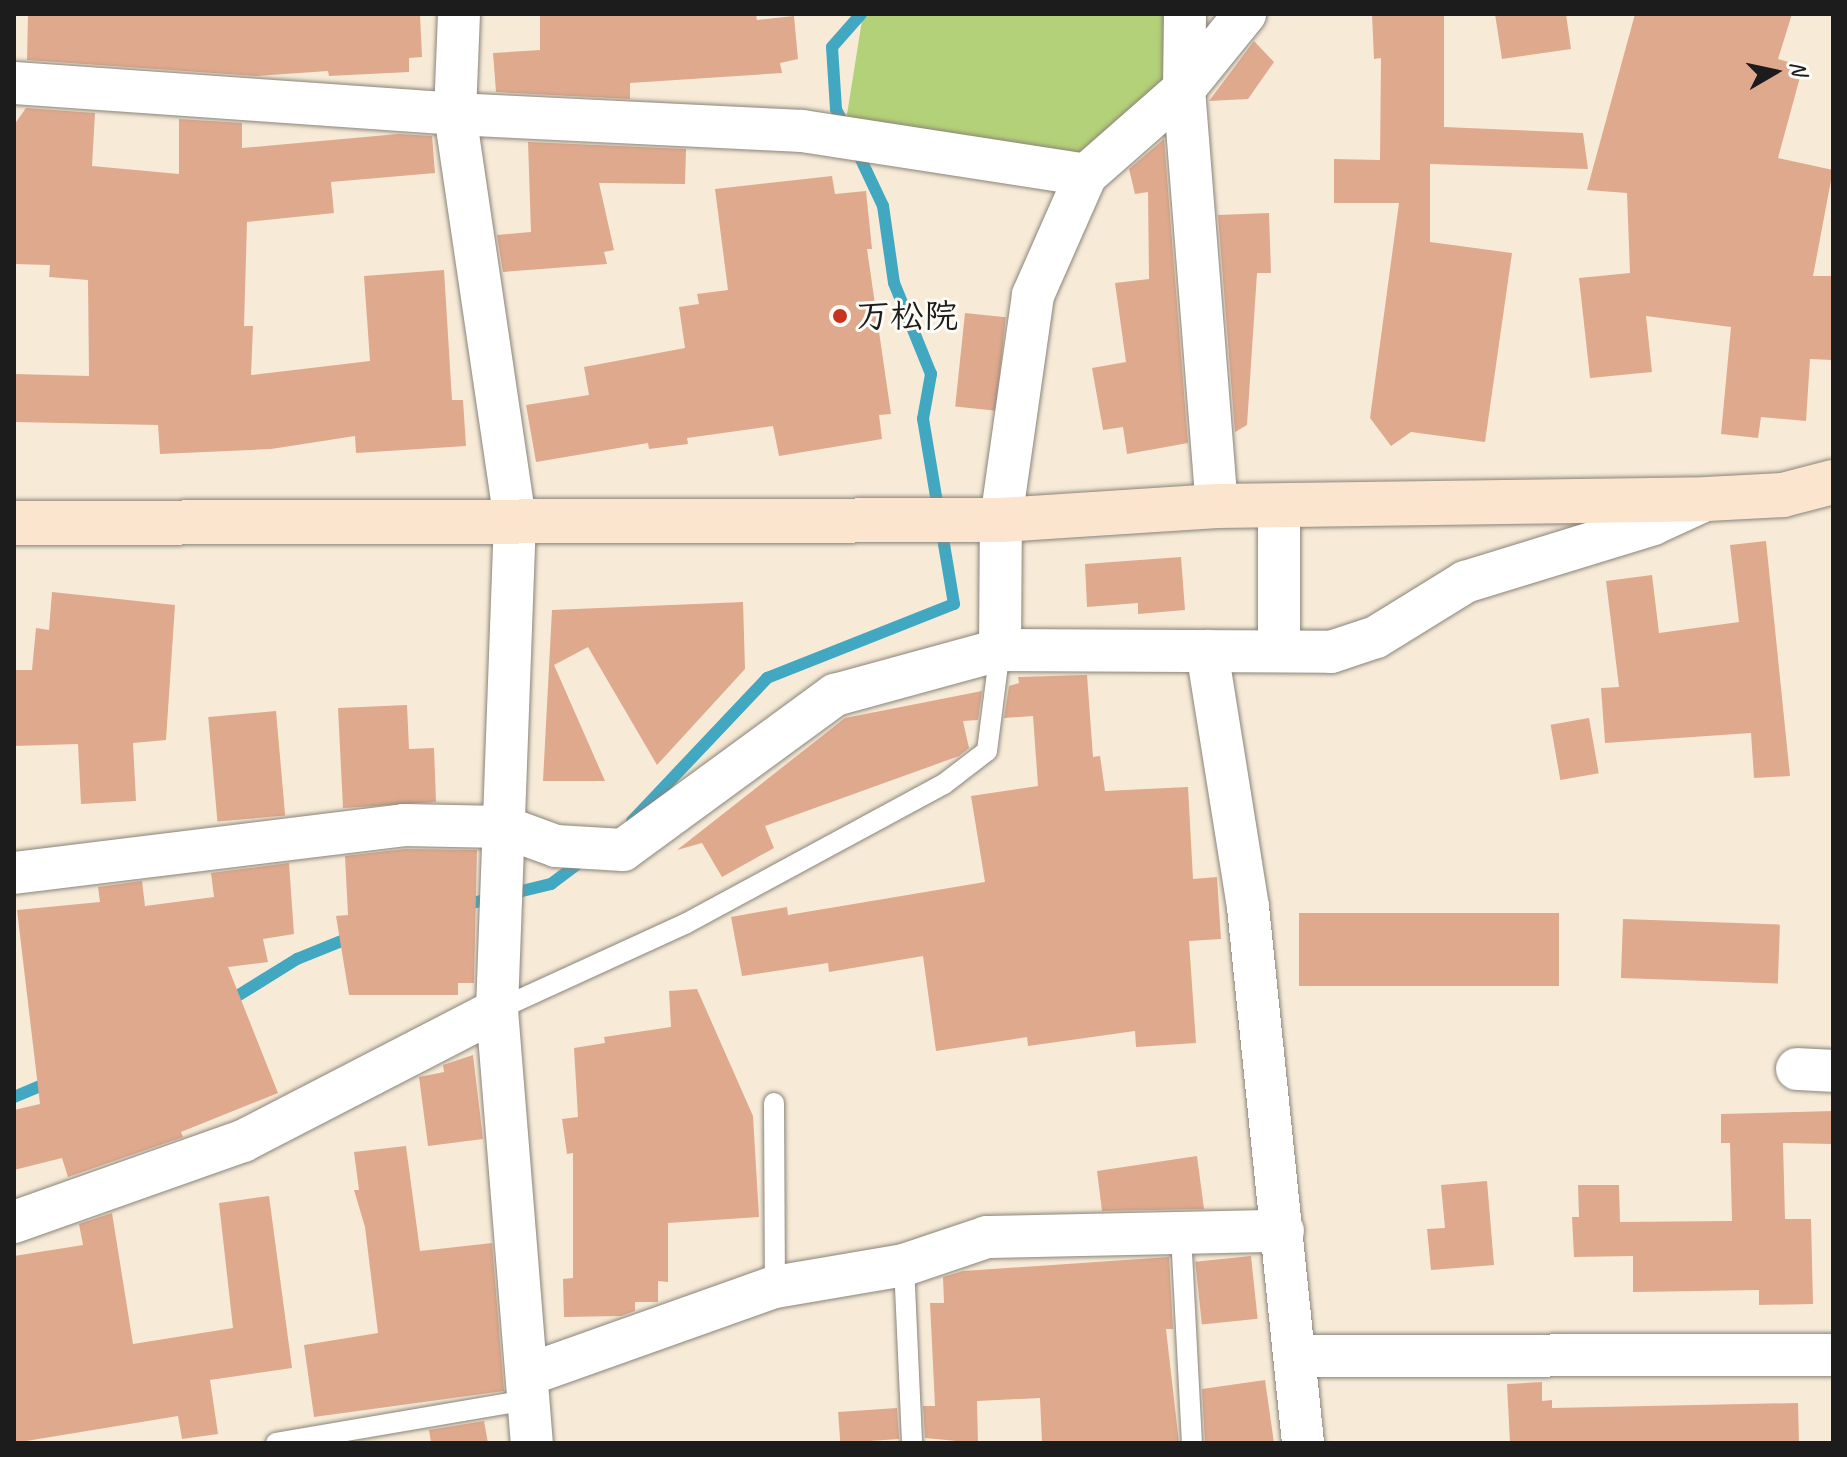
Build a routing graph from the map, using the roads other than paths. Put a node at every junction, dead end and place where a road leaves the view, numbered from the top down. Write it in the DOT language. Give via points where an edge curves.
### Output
graph roads {
  1 [pos="459,14"];
  2 [pos="1185,14"];
  3 [pos="1245,14"];
  4 [pos="14,83"];
  5 [pos="1184,89"];
  6 [pos="455,114"];
  7 [pos="1086,175"];
  8 [pos="1833,482"];
  9 [pos="1707,499"];
  10 [pos="1217,506"];
  11 [pos="1279,507"];
  12 [pos="515,519"];
  13 [pos="1001,520"];
  14 [pos="14,523"];
  15 [pos="1000,650"];
  16 [pos="1207,651"];
  17 [pos="1279,651"];
  18 [pos="504,827"];
  19 [pos="14,873"];
  20 [pos="497,1010"];
  21 [pos="774,1103"];
  22 [pos="14,1222"];
  23 [pos="1283,1231"];
  24 [pos="1181,1234"];
  25 [pos="904,1265"];
  26 [pos="775,1287"];
  27 [pos="1833,1355"];
  28 [pos="1295,1356"];
  29 [pos="529,1387"];
  30 [pos="276,1443"];
  31 [pos="532,1443"];
  32 [pos="912,1443"];
  33 [pos="1192,1443"];
  34 [pos="1303,1443"];
  1 -- 6 [label="street"];
  2 -- 5 [label="street"];
  3 -- 5 [label="street"];
  4 -- 6 [label="street"];
  5 -- 7 [label="street"];
  5 -- 10 [label="street"];
  6 -- 7 [label="street" via="802,131"];
  6 -- 12 [label="street"];
  7 -- 13 [label="street" via="1033,295"];
  8 -- 9 [label="street" via="1783,495"];
  9 -- 11 [label="street"];
  9 -- 17 [label="street" via="1653,524 1465,582 1376,637 1331,652"];
  10 -- 11 [label="street"];
  10 -- 13 [label="street"];
  11 -- 17 [label="street"];
  12 -- 13 [label="street"];
  12 -- 14 [label="street"];
  12 -- 18 [label="street"];
  13 -- 15 [label="street"];
  15 -- 16 [label="street"];
  15 -- 18 [label="street" via="835,695 623,850 556,846"];
  15 -- 20 [label="lane" via="987,751 944,784 685,924"];
  16 -- 17 [label="street"];
  16 -- 23 [label="street" via="1248,907"];
  18 -- 19 [label="street" via="404,825"];
  18 -- 20 [label="street"];
  20 -- 22 [label="street" via="243,1141"];
  20 -- 29 [label="street"];
  21 -- 26 [label="lane"];
  23 -- 24 [label="street"];
  23 -- 28 [label="street"];
  24 -- 25 [label="street" via="987,1237"];
  24 -- 33 [label="lane"];
  25 -- 26 [label="street"];
  25 -- 32 [label="lane"];
  26 -- 29 [label="street"];
  27 -- 28 [label="street"];
  28 -- 34 [label="street"];
  29 -- 30 [label="lane"];
  29 -- 31 [label="street"];
}
